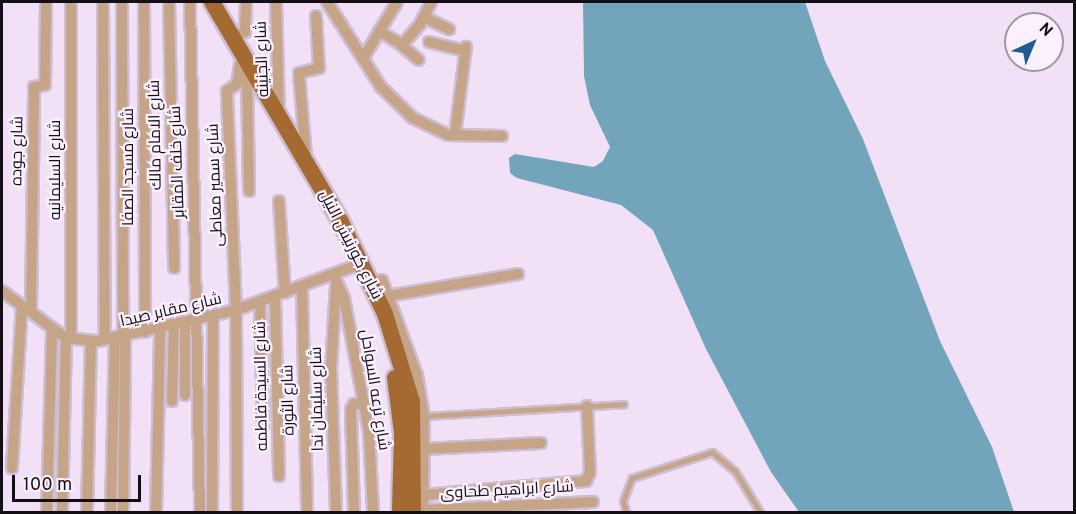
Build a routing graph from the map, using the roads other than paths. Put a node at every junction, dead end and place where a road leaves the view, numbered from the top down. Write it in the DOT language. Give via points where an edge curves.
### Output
graph roads {
  1 [pos="46,2"];
  2 [pos="71,2"];
  3 [pos="103,2"];
  4 [pos="122,2"];
  5 [pos="144,2"];
  6 [pos="169,2"];
  7 [pos="190,2"];
  8 [pos="203,2"];
  9 [pos="212,2"];
  10 [pos="246,2"];
  11 [pos="276,2"];
  12 [pos="327,2"];
  13 [pos="397,2"];
  14 [pos="431,2"];
  15 [pos="316,16"];
  16 [pos="424,17"];
  17 [pos="449,29"];
  18 [pos="380,31"];
  19 [pos="232,37"];
  20 [pos="429,42"];
  21 [pos="401,45"];
  22 [pos="419,60"];
  23 [pos="365,61"];
  24 [pos="243,70"];
  25 [pos="279,116"];
  26 [pos="455,135"];
  27 [pos="502,136"];
  28 [pos="306,163"];
  29 [pos="249,191"];
  30 [pos="279,201"];
  31 [pos="354,266"];
  32 [pos="174,268"];
  33 [pos="518,274"];
  34 [pos="335,280"];
  35 [pos="372,283"];
  36 [pos="302,287"];
  37 [pos="2,291"];
  38 [pos="280,295"];
  39 [pos="388,296"];
  40 [pos="260,302"];
  41 [pos="27,309"];
  42 [pos="236,310"];
  43 [pos="213,316"];
  44 [pos="199,321"];
  45 [pos="179,325"];
  46 [pos="52,328"];
  47 [pos="160,329"];
  48 [pos="145,332"];
  49 [pos="69,338"];
  50 [pos="117,338"];
  51 [pos="91,341"];
  52 [pos="396,360"];
  53 [pos="185,394"];
  54 [pos="172,401"];
  55 [pos="364,404"];
  56 [pos="624,404"];
  57 [pos="587,406"];
  58 [pos="424,416"];
  59 [pos="263,426"];
  60 [pos="541,443"];
  61 [pos="424,449"];
  62 [pos="12,468"];
  63 [pos="279,476"];
  64 [pos="423,495"];
  65 [pos="592,502"];
  66 [pos="420,512"];
  67 [pos="47,513"];
  68 [pos="62,513"];
  69 [pos="87,513"];
  70 [pos="111,513"];
  71 [pos="123,513"];
  72 [pos="156,513"];
  73 [pos="200,513"];
  74 [pos="213,513"];
  75 [pos="237,513"];
  76 [pos="307,513"];
  77 [pos="336,513"];
  78 [pos="354,513"];
  79 [pos="373,513"];
  80 [pos="400,513"];
  81 [pos="626,513"];
  82 [pos="760,513"];
  1 -- 41 [label="street, شارع جوده" via="45,85 34,87"];
  2 -- 49 [label="street, شارع السليمانيه"];
  3 -- 50 [label="street"];
  4 -- 50 [label="street"];
  5 -- 48 [label="street, شارع مسجد الصفا"];
  6 -- 32 [label="street, شارع الامام مالك"];
  7 -- 44 [label="street, شارع خلف المقابر"];
  8 -- 24 [label="main road, شارع كورنيش النيل"];
  9 -- 19 [label="main road, شارع كورنيش النيل"];
  10 -- 19 [label="street" via="245,32"];
  11 -- 25 [label="street, شارع الجنينه"];
  12 -- 23 [label="street"];
  13 -- 18 [label="street"];
  14 -- 16 [label="street"];
  15 -- 28 [label="street" via="318,68 298,73"];
  16 -- 17 [label="street"];
  16 -- 21 [label="street"];
  18 -- 21 [label="street"];
  18 -- 23 [label="street"];
  19 -- 25 [label="main road, شارع كورنيش النيل"];
  20 -- 26 [label="street" via="465,49"];
  21 -- 22 [label="street"];
  23 -- 26 [label="street" via="401,109 440,133"];
  24 -- 29 [label="street"];
  24 -- 31 [label="main road, شارع كورنيش النيل"];
  24 -- 42 [label="street, شارع سمير معاطى" via="237,84 228,91"];
  25 -- 28 [label="main road, شارع كورنيش النيل"];
  26 -- 27 [label="street"];
  28 -- 35 [label="main road, شارع كورنيش النيل"];
  30 -- 38 [label="street, شارع السيدة فاطمه"];
  31 -- 34 [label="street, شارع مقابر صيدا"];
  31 -- 52 [label="main road, شارع كورنيش النيل"];
  33 -- 39 [label="street"];
  34 -- 36 [label="street, شارع مقابر صيدا"];
  34 -- 55 [label="street, شارع ترعه السواحل" via="344,297"];
  34 -- 77 [label="street, شارع سليمان ندا" via="331,368"];
  35 -- 39 [label="street" via="382,280"];
  35 -- 52 [label="main road, شارع كورنيش النيل"];
  36 -- 38 [label="street, شارع مقابر صيدا"];
  36 -- 76 [label="street, شارع الثورة"];
  37 -- 41 [label="street, شارع مقابر صيدا"];
  38 -- 40 [label="street, شارع مقابر صيدا"];
  38 -- 63 [label="street, شارع السيدة فاطمه"];
  39 -- 58 [label="street" via="417,375"];
  40 -- 42 [label="street, شارع مقابر صيدا"];
  40 -- 59 [label="street"];
  41 -- 46 [label="street, شارع مقابر صيدا"];
  41 -- 62 [label="street"];
  42 -- 43 [label="street, شارع مقابر صيدا"];
  42 -- 75 [label="street"];
  43 -- 44 [label="street, شارع مقابر صيدا"];
  43 -- 74 [label="street"];
  44 -- 45 [label="street, شارع مقابر صيدا"];
  44 -- 73 [label="street, شارع خلف المقابر"];
  45 -- 47 [label="street, شارع مقابر صيدا"];
  45 -- 53 [label="street"];
  45 -- 54 [label="street"];
  46 -- 49 [label="street, شارع مقابر صيدا"];
  46 -- 67 [label="street"];
  47 -- 48 [label="street, شارع مقابر صيدا"];
  47 -- 72 [label="street"];
  48 -- 50 [label="street, شارع مقابر صيدا"];
  49 -- 51 [label="street, شارع مقابر صيدا"];
  49 -- 68 [label="street, شارع السليمانيه"];
  50 -- 51 [label="street, شارع مقابر صيدا"];
  50 -- 70 [label="street"];
  50 -- 71 [label="street"];
  51 -- 69 [label="street"];
  52 -- 66 [label="main road, شارع كورنيش النيل" via="414,417"];
  52 -- 80 [label="main road, شارع كورنيش النيل" via="401,415"];
  55 -- 78 [label="street" via="354,404 351,409"];
  55 -- 79 [label="street, شارع ترعه السواحل"];
  56 -- 57 [label="lane"];
  57 -- 58 [label="lane"];
  57 -- 64 [label="street" via="590,472 586,481"];
  58 -- 61 [label="street"];
  60 -- 61 [label="street"];
  61 -- 64 [label="street"];
  64 -- 66 [label="street"];
  65 -- 66 [label="street, شارع ابراهيم طحاوى"];
  81 -- 82 [label="lane" via="623,501 632,478 712,453 735,471"];
}
